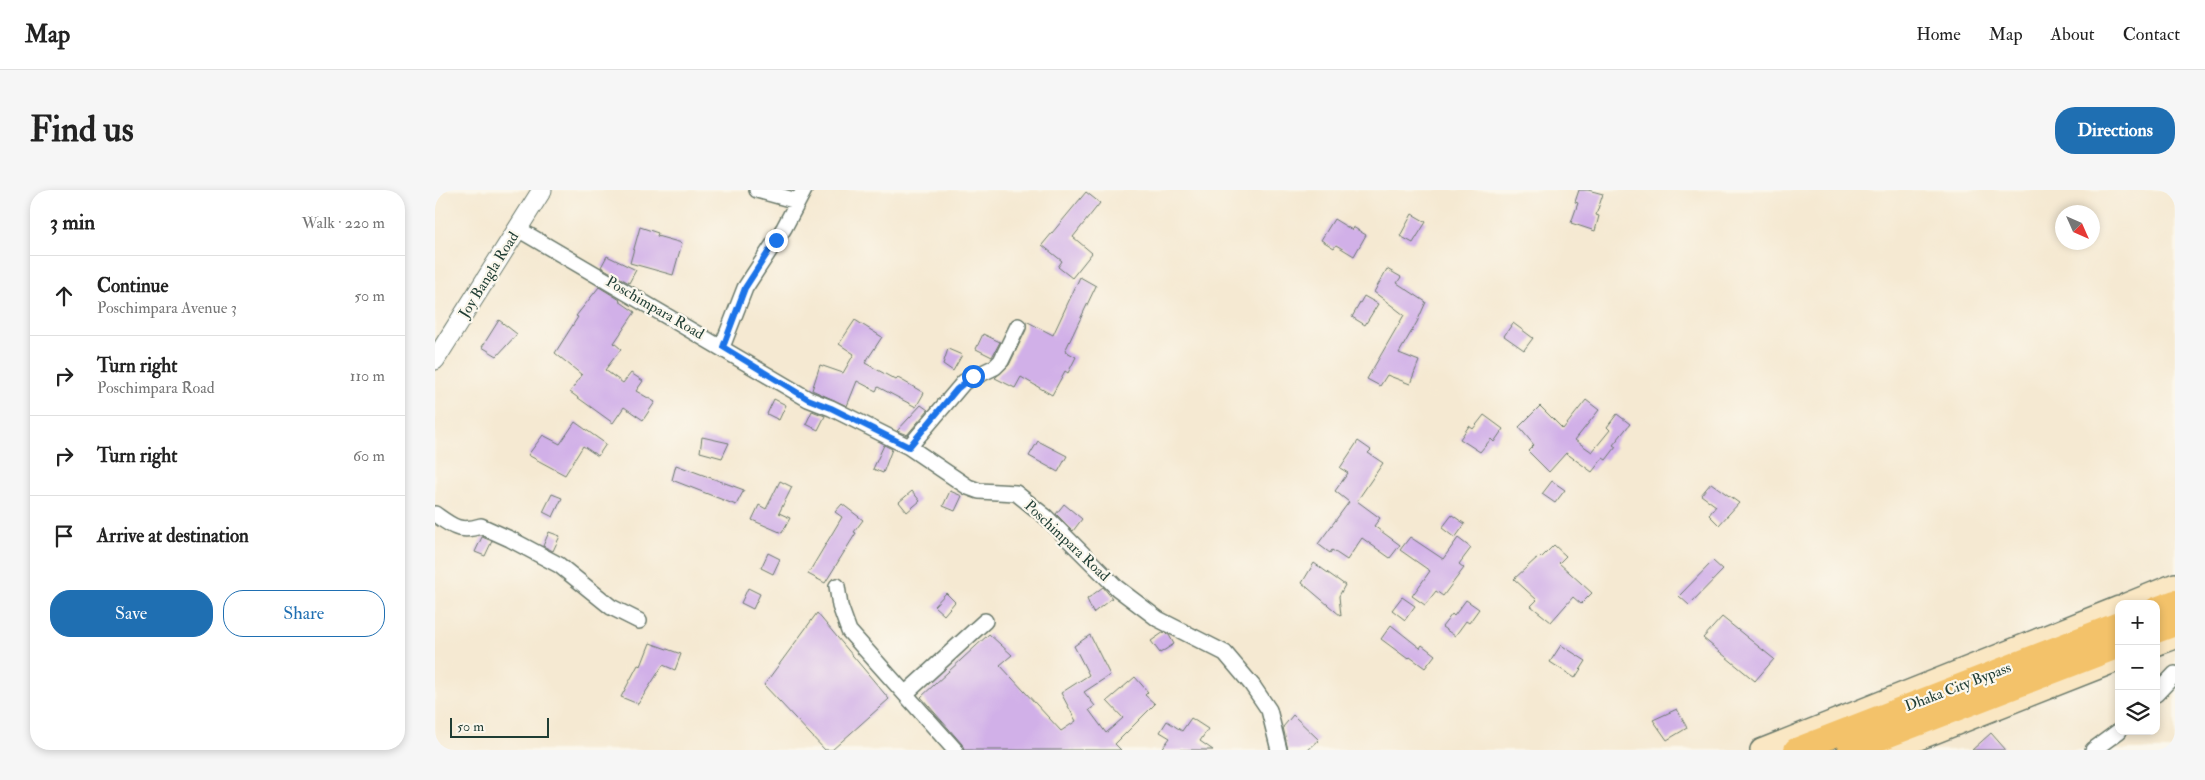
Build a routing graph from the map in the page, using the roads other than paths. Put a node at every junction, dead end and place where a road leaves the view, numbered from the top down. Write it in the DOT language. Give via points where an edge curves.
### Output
graph roads {
  1 [pos="543,190"];
  2 [pos="757,190"];
  3 [pos="800,196"];
  4 [pos="518,229"];
  5 [pos="1019,326"];
  6 [pos="723,347"];
  7 [pos="435,360"];
  8 [pos="909,447"];
  9 [pos="435,514"];
  10 [pos="2175,584"];
  11 [pos="837,586"];
  12 [pos="2136,600"];
  13 [pos="2175,602"];
  14 [pos="2160,608"];
  15 [pos="2115,609"];
  16 [pos="985,620"];
  17 [pos="639,621"];
  18 [pos="2175,624"];
  19 [pos="2115,626"];
  20 [pos="2160,630"];
  21 [pos="2175,638"];
  22 [pos="2160,644"];
  23 [pos="2115,648"];
  24 [pos="2115,662"];
  25 [pos="2175,674"];
  26 [pos="2160,690"];
  27 [pos="905,694"];
  28 [pos="2115,734"];
  29 [pos="955,750"];
  30 [pos="1279,750"];
  31 [pos="1761,750"];
  32 [pos="1796,750"];
  33 [pos="1850,750"];
  34 [pos="1891,750"];
  35 [pos="2093,750"];
  1 -- 4 [label="street, Joy Bangla Road"];
  2 -- 3 [label="street"];
  3 -- 6 [label="street" via="784,228 745,288"];
  4 -- 6 [label="street, Poschimpara Road"];
  4 -- 7 [label="street, Joy Bangla Road"];
  5 -- 8 [label="street" via="1001,362 964,382"];
  6 -- 8 [label="street, Poschimpara Road" via="808,399"];
  8 -- 30 [label="street, Poschimpara Road" via="967,487 979,491 1016,493 1046,517 1117,588 1158,619 1225,653 1269,710"];
  9 -- 17 [label="street" via="455,528 468,530 481,526 543,556 611,607"];
  10 -- 12 [label="main road"];
  11 -- 27 [label="street" via="849,631"];
  13 -- 14 [label="highway"];
  15 -- 31 [label="main road"];
  16 -- 27 [label="street"];
  18 -- 20 [label="highway"];
  19 -- 32 [label="highway, Dhaka City Bypass"];
  21 -- 22 [label="main road"];
  23 -- 33 [label="highway, Dhaka City Bypass"];
  24 -- 34 [label="main road"];
  25 -- 26 [label="street"];
  27 -- 29 [label="street"];
  28 -- 35 [label="street"];
}
